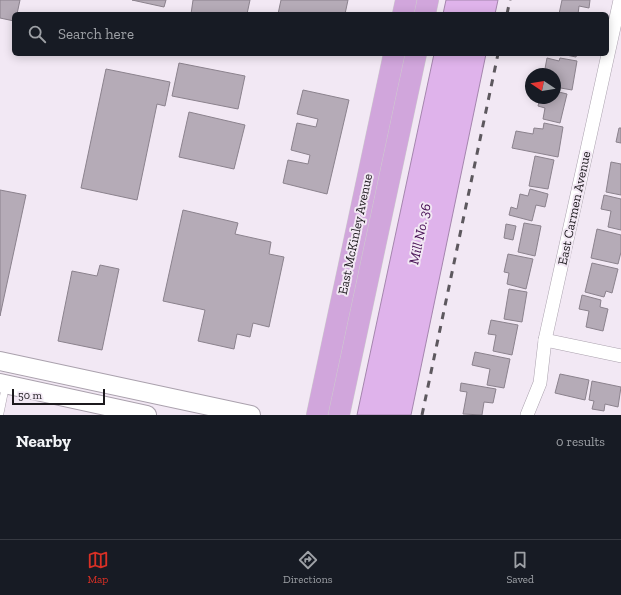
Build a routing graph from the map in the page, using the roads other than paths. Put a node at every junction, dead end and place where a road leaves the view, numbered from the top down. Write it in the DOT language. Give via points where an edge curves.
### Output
graph roads {
  1 [pos="406,0"];
  2 [pos="418,0"];
  3 [pos="428,0"];
  4 [pos="620,0"];
  5 [pos="403,12"];
  6 [pos="415,12"];
  7 [pos="425,12"];
  8 [pos="609,50"];
  9 [pos="394,56"];
  10 [pos="407,56"];
  11 [pos="416,56"];
  12 [pos="608,56"];
  13 [pos="403,117"];
  14 [pos="545,340"];
  15 [pos="621,356"];
  16 [pos="0,361"];
  17 [pos="3,384"];
  18 [pos="0,413"];
  19 [pos="147,415"];
  20 [pos="250,415"];
  21 [pos="317,415"];
  22 [pos="339,415"];
  23 [pos="527,415"];
  1 -- 5 [label="main road"];
  2 -- 6 [label="main road"];
  3 -- 7 [label="main road"];
  4 -- 8 [label="street, East Carmen Avenue"];
  9 -- 21 [label="main road, East McKinley Avenue"];
  10 -- 13 [label="main road"];
  11 -- 13 [label="main road, East McKinley Avenue"];
  12 -- 14 [label="street, East Carmen Avenue"];
  13 -- 22 [label="main road, East McKinley Avenue"];
  14 -- 15 [label="street"];
  14 -- 23 [label="street, East Carmen Avenue" via="540,383"];
  16 -- 20 [label="main road"];
  17 -- 18 [label="lane"];
  17 -- 19 [label="main road"];
}
